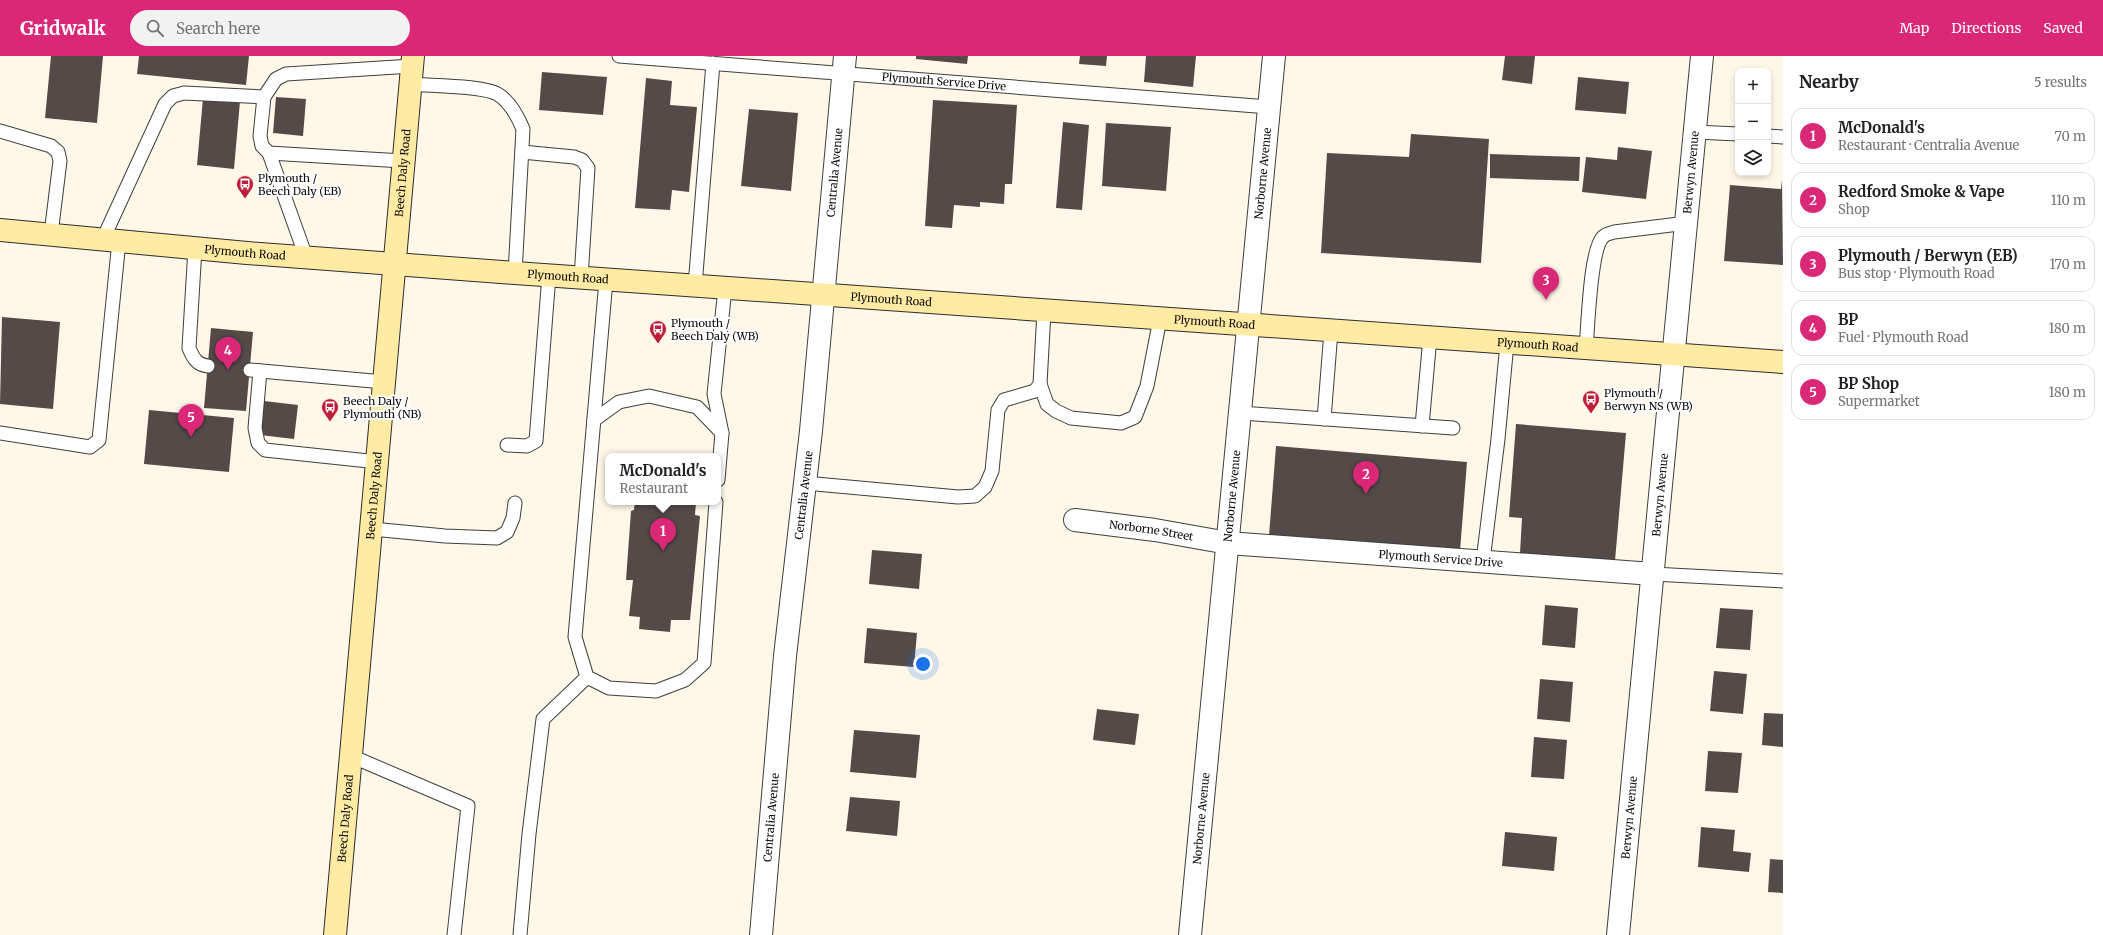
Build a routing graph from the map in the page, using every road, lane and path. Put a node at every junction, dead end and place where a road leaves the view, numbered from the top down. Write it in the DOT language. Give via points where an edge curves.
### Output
graph roads {
  1 [pos="619,56"];
  2 [pos="1274,56"];
  3 [pos="1702,56"];
  4 [pos="713,63"];
  5 [pos="844,65"];
  6 [pos="412,69"];
  7 [pos="264,97"];
  8 [pos="1269,107"];
  9 [pos="0,130"];
  10 [pos="1695,132"];
  11 [pos="1735,134"];
  12 [pos="1771,136"];
  13 [pos="1783,137"];
  14 [pos="522,152"];
  15 [pos="269,153"];
  16 [pos="403,161"];
  17 [pos="1687,223"];
  18 [pos="0,230"];
  19 [pos="51,234"];
  20 [pos="111,240"];
  21 [pos="195,248"];
  22 [pos="306,257"];
  23 [pos="394,264"];
  24 [pos="515,273"];
  25 [pos="549,275"];
  26 [pos="581,278"];
  27 [pos="606,280"];
  28 [pos="695,286"];
  29 [pos="725,288"];
  30 [pos="823,296"];
  31 [pos="1044,311"];
  32 [pos="1160,319"];
  33 [pos="1249,325"];
  34 [pos="1331,330"];
  35 [pos="1430,337"];
  36 [pos="1507,343"];
  37 [pos="1586,348"];
  38 [pos="1674,354"];
  39 [pos="1783,362"];
  40 [pos="208,366"];
  41 [pos="384,382"];
  42 [pos="1040,384"];
  43 [pos="1241,414"];
  44 [pos="1324,419"];
  45 [pos="594,420"];
  46 [pos="1422,426"];
  47 [pos="1453,428"];
  48 [pos="0,433"];
  49 [pos="722,433"];
  50 [pos="507,445"];
  51 [pos="720,453"];
  52 [pos="378,462"];
  53 [pos="805,484"];
  54 [pos="515,503"];
  55 [pos="716,505"];
  56 [pos="1075,520"];
  57 [pos="372,529"];
  58 [pos="1228,543"];
  59 [pos="1483,562"];
  60 [pos="1653,574"];
  61 [pos="1783,581"];
  62 [pos="587,677"];
  63 [pos="351,756"];
  64 [pos="335,935"];
  65 [pos="454,935"];
  66 [pos="520,935"];
  67 [pos="761,935"];
  68 [pos="1190,935"];
  69 [pos="1618,935"];
  1 -- 4 [label="lane, Plymouth Service Drive"];
  2 -- 8 [label="street, Norborne Avenue"];
  3 -- 10 [label="street, Berwyn Avenue"];
  4 -- 5 [label="lane, Plymouth Service Drive"];
  4 -- 28 [label="lane"];
  5 -- 8 [label="lane, Plymouth Service Drive"];
  5 -- 30 [label="street, Centralia Avenue"];
  6 -- 7 [label="lane" via="286,74 276,79"];
  6 -- 14 [label="lane" via="499,94 516,112 524,129"];
  6 -- 16 [label="main road, Beech Daly Road"];
  7 -- 15 [label="lane" via="260,136 262,146"];
  7 -- 20 [label="lane" via="184,93 173,96 165,104"];
  8 -- 33 [label="street, Norborne Avenue"];
  9 -- 19 [label="lane" via="51,146 58,152 60,161"];
  10 -- 11 [label="lane"];
  10 -- 17 [label="street, Berwyn Avenue"];
  12 -- 13 [label="lane"];
  14 -- 24 [label="lane"];
  14 -- 26 [label="lane" via="574,157 582,160 588,168"];
  15 -- 16 [label="lane"];
  15 -- 22 [label="lane"];
  16 -- 23 [label="main road, Beech Daly Road"];
  17 -- 37 [label="lane" via="1614,232 1603,236 1597,246 1592,275"];
  17 -- 38 [label="street, Berwyn Avenue"];
  18 -- 19 [label="main road, Plymouth Road"];
  19 -- 20 [label="main road, Plymouth Road"];
  20 -- 21 [label="main road, Plymouth Road"];
  20 -- 48 [label="lane" via="99,440 90,447"];
  21 -- 22 [label="main road, Plymouth Road"];
  21 -- 40 [label="lane" via="188,348 193,358 201,365"];
  22 -- 23 [label="main road, Plymouth Road"];
  23 -- 24 [label="main road, Plymouth Road"];
  23 -- 41 [label="main road, Beech Daly Road"];
  24 -- 25 [label="main road, Plymouth Road"];
  25 -- 26 [label="main road, Plymouth Road"];
  25 -- 50 [label="lane" via="536,441 527,446"];
  26 -- 27 [label="main road, Plymouth Road"];
  27 -- 28 [label="main road, Plymouth Road"];
  27 -- 45 [label="lane"];
  28 -- 29 [label="main road, Plymouth Road"];
  29 -- 30 [label="main road, Plymouth Road"];
  29 -- 49 [label="lane" via="714,394"];
  30 -- 31 [label="main road, Plymouth Road"];
  30 -- 53 [label="street, Centralia Avenue"];
  31 -- 32 [label="main road, Plymouth Road"];
  31 -- 42 [label="lane"];
  32 -- 33 [label="main road, Plymouth Road"];
  32 -- 42 [label="lane" via="1147,386 1135,417 1121,423 1071,418 1047,404"];
  33 -- 34 [label="main road, Plymouth Road"];
  33 -- 43 [label="street, Norborne Avenue"];
  34 -- 35 [label="main road, Plymouth Road"];
  34 -- 44 [label="lane"];
  35 -- 36 [label="main road, Plymouth Road"];
  35 -- 46 [label="lane"];
  36 -- 37 [label="main road, Plymouth Road"];
  36 -- 59 [label="lane"];
  37 -- 38 [label="main road, Plymouth Road"];
  38 -- 39 [label="main road, Plymouth Road"];
  38 -- 60 [label="street, Berwyn Avenue"];
  41 -- 52 [label="main road, Beech Daly Road"];
  41 -- 52 [label="lane" via="255,371 255,428 258,443 265,450"];
  42 -- 53 [label="lane" via="1035,391 1004,400 998,410 992,471 985,487 975,496 958,497"];
  43 -- 44 [label="lane"];
  43 -- 58 [label="street, Norborne Avenue"];
  44 -- 46 [label="lane"];
  45 -- 49 [label="lane" via="619,402 649,396 697,407"];
  45 -- 62 [label="lane" via="575,637"];
  46 -- 47 [label="lane"];
  49 -- 51 [label="lane"];
  52 -- 57 [label="main road, Beech Daly Road"];
  53 -- 67 [label="street, Centralia Avenue" via="785,656"];
  54 -- 57 [label="lane" via="513,518 507,532 497,538"];
  55 -- 62 [label="lane" via="704,663 685,680 656,691 609,688"];
  56 -- 58 [label="street, Norborne Street" via="1155,530"];
  57 -- 63 [label="main road, Beech Daly Road"];
  58 -- 59 [label="street, Plymouth Service Drive"];
  58 -- 68 [label="street, Norborne Avenue"];
  59 -- 60 [label="street, Plymouth Service Drive"];
  60 -- 61 [label="lane"];
  60 -- 69 [label="street, Berwyn Avenue"];
  62 -- 66 [label="lane" via="543,719"];
  63 -- 64 [label="main road, Beech Daly Road"];
  63 -- 65 [label="lane" via="468,806"];
}
